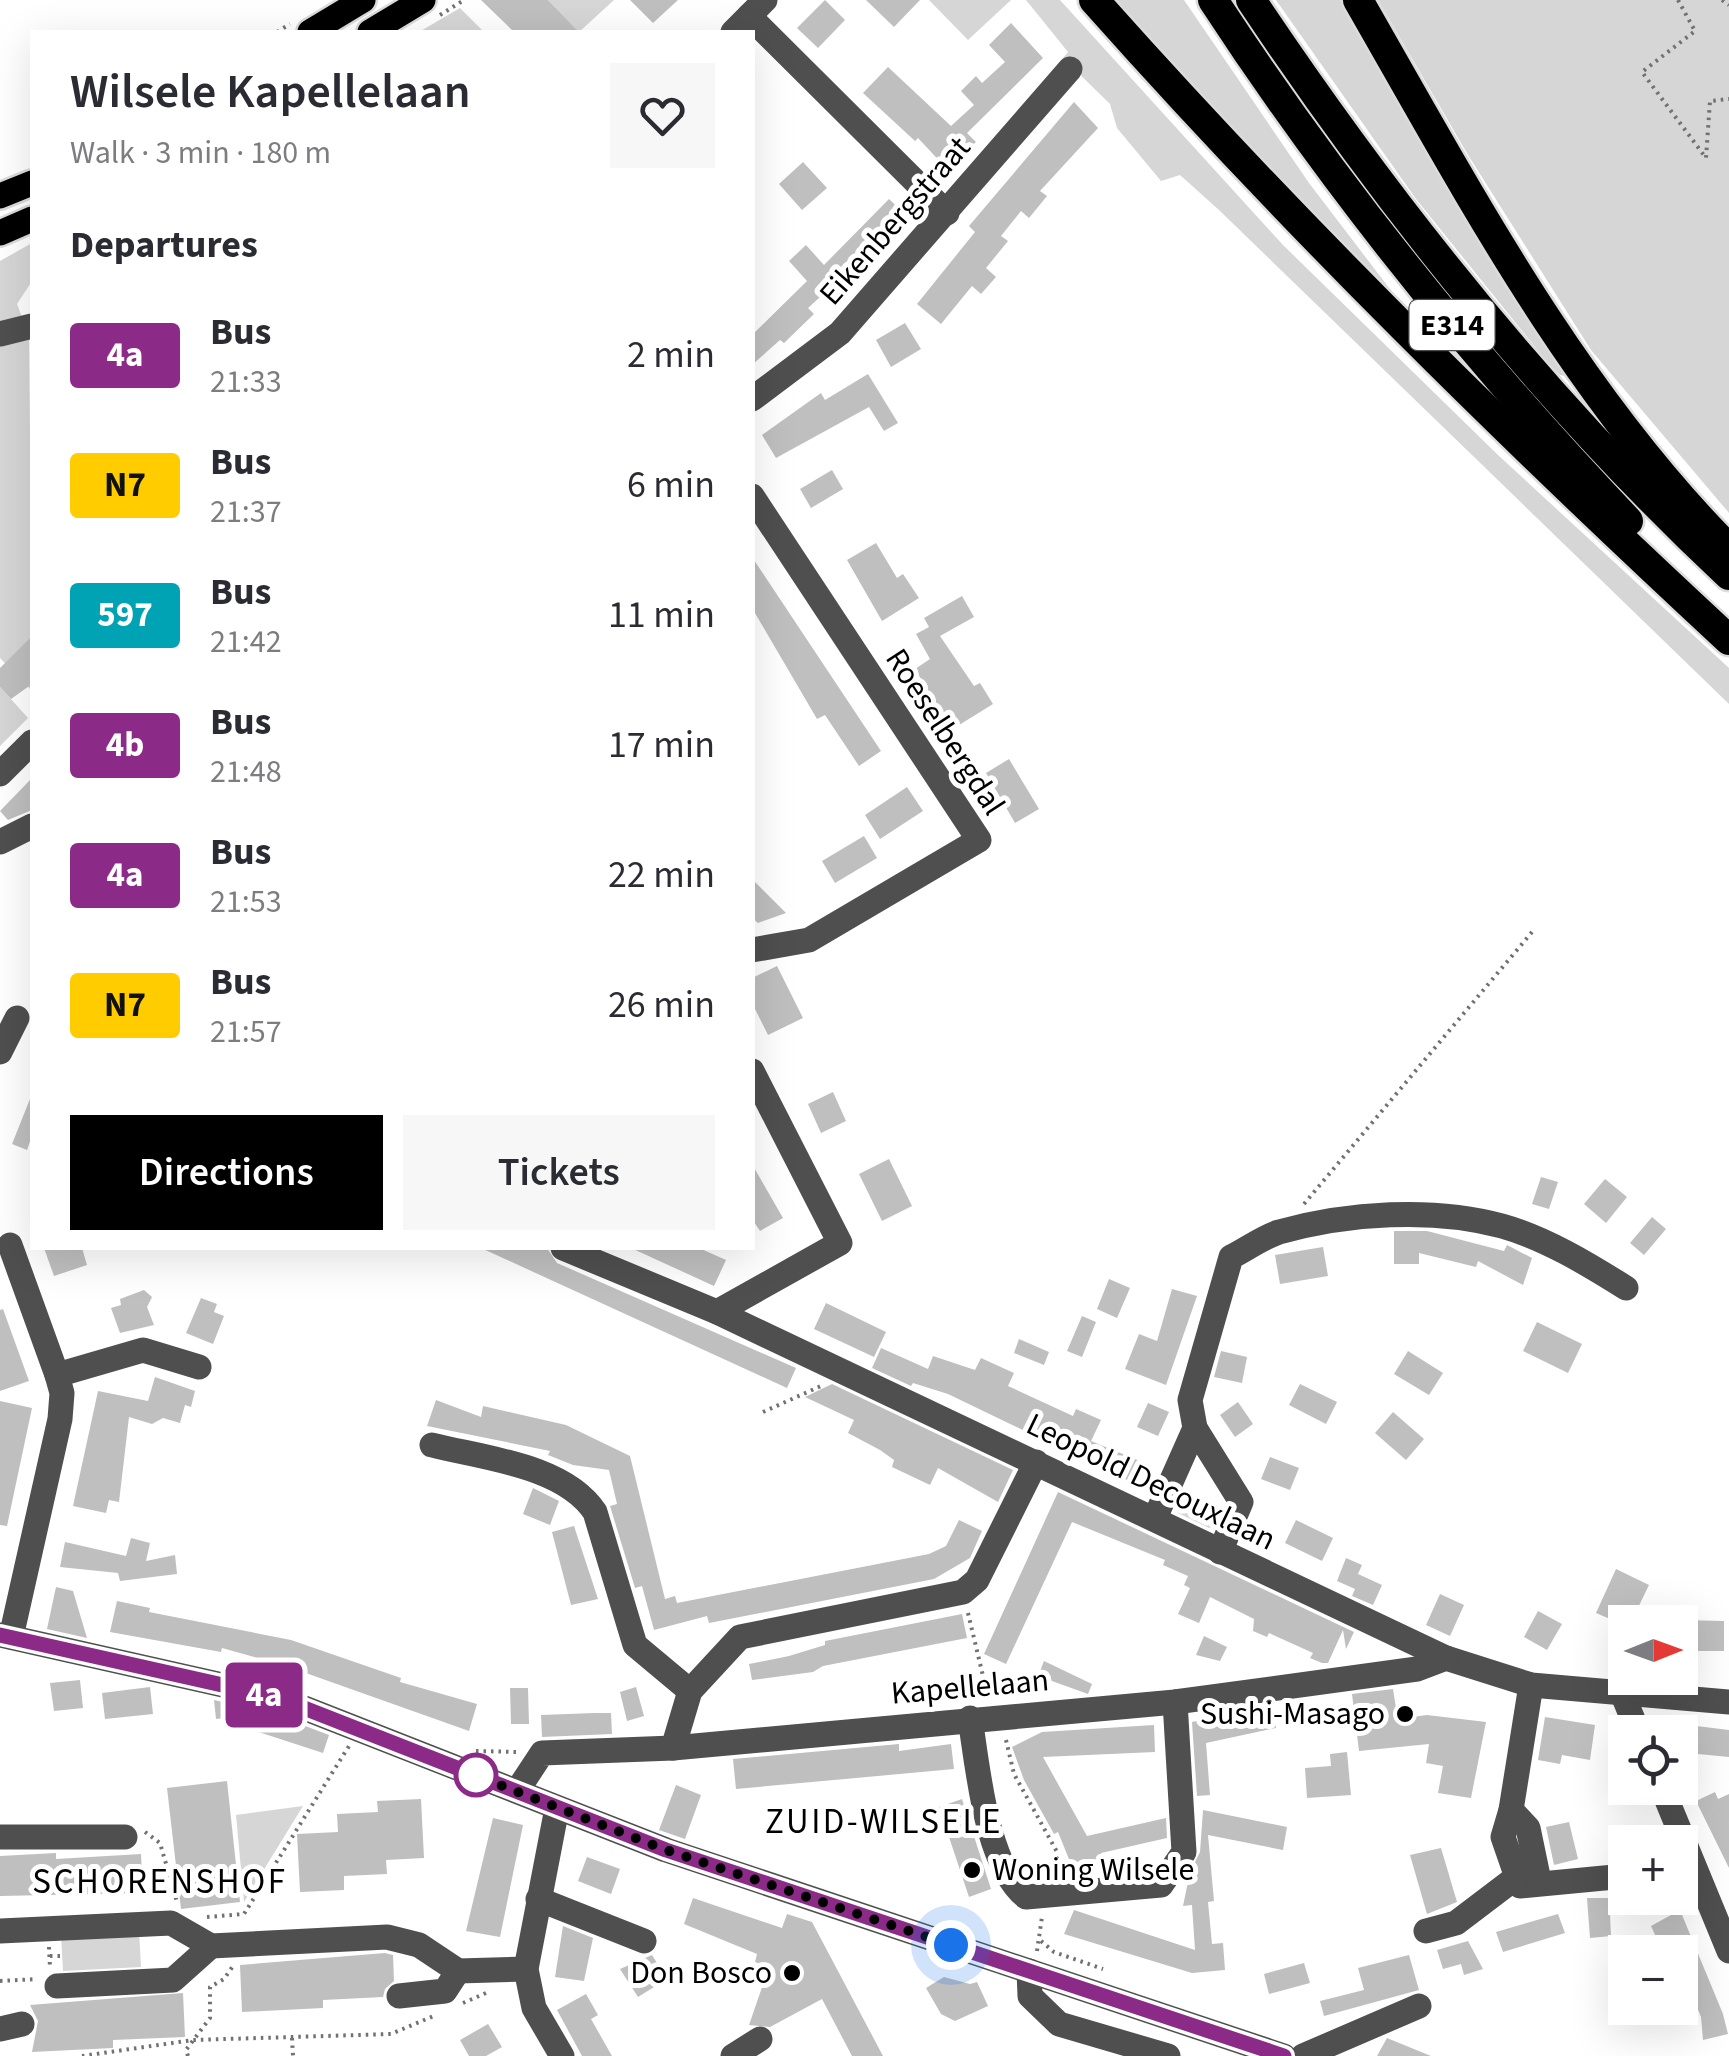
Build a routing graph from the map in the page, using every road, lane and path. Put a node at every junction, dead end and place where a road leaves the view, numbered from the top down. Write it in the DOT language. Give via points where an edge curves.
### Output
graph roads {
  1 [pos="363,0"];
  2 [pos="423,0"];
  3 [pos="1094,0"];
  4 [pos="1213,0"];
  5 [pos="1251,0"];
  6 [pos="1358,0"];
  7 [pos="1678,0"];
  8 [pos="1722,0"];
  9 [pos="1729,5"];
  10 [pos="749,16"];
  11 [pos="313,30"];
  12 [pos="373,30"];
  13 [pos="1070,69"];
  14 [pos="1729,99"];
  15 [pos="30,184"];
  16 [pos="0,196"];
  17 [pos="947,213"];
  18 [pos="30,221"];
  19 [pos="0,233"];
  20 [pos="30,326"];
  21 [pos="0,334"];
  22 [pos="755,397"];
  23 [pos="755,501"];
  24 [pos="1729,549"];
  25 [pos="1729,575"];
  26 [pos="1729,620"];
  27 [pos="1729,640"];
  28 [pos="30,744"];
  29 [pos="0,774"];
  30 [pos="30,827"];
  31 [pos="0,842"];
  32 [pos="1532,932"];
  33 [pos="755,949"];
  34 [pos="16,1018"];
  35 [pos="0,1052"];
  36 [pos="755,1077"];
  37 [pos="1277,1233"];
  38 [pos="10,1245"];
  39 [pos="568,1250"];
  40 [pos="1626,1288"];
  41 [pos="717,1312"];
  42 [pos="200,1366"];
  43 [pos="848,1374"];
  44 [pos="57,1375"];
  45 [pos="763,1412"];
  46 [pos="1195,1428"];
  47 [pos="432,1446"];
  48 [pos="1036,1462"];
  49 [pos="1155,1518"];
  50 [pos="1220,1552"];
  51 [pos="964,1592"];
  52 [pos="6,1636"];
  53 [pos="1446,1658"];
  54 [pos="1531,1685"];
  55 [pos="690,1691"];
  56 [pos="1608,1693"];
  57 [pos="1623,1695"];
  58 [pos="1175,1702"];
  59 [pos="1729,1702"];
  60 [pos="1631,1715"];
  61 [pos="987,1717"];
  62 [pos="360,1730"];
  63 [pos="673,1748"];
  64 [pos="542,1752"];
  65 [pos="448,1764"];
  66 [pos="517,1790"];
  67 [pos="557,1808"];
  68 [pos="126,1836"];
  69 [pos="0,1837"];
  70 [pos="1608,1877"];
  71 [pos="1524,1882"];
  72 [pos="1698,1890"];
  73 [pos="1072,1893"];
  74 [pos="538,1899"];
  75 [pos="196,1918"];
  76 [pos="180,1920"];
  77 [pos="0,1931"];
  78 [pos="49,1936"];
  79 [pos="1437,1936"];
  80 [pos="1041,1940"];
  81 [pos="644,1941"];
  82 [pos="211,1946"];
  83 [pos="244,1946"];
  84 [pos="1729,1951"];
  85 [pos="50,1956"];
  86 [pos="65,1956"];
  87 [pos="526,1968"];
  88 [pos="1102,1968"];
  89 [pos="496,1970"];
  90 [pos="458,1971"];
  91 [pos="1029,1971"];
  92 [pos="0,1981"];
  93 [pos="57,1986"];
  94 [pos="399,1996"];
  95 [pos="461,2004"];
  96 [pos="1419,2006"];
  97 [pos="444,2011"];
  98 [pos="292,2038"];
  99 [pos="194,2040"];
  100 [pos="760,2040"];
  101 [pos="82,2056"];
  102 [pos="188,2056"];
  103 [pos="293,2056"];
  104 [pos="562,2056"];
  105 [pos="733,2056"];
  106 [pos="1168,2056"];
  107 [pos="1284,2056"];
  108 [pos="1303,2056"];
  1 -- 11 [label="main road"];
  2 -- 12 [label="main road"];
  3 -- 27 [label="highway" via="1442,369"];
  4 -- 26 [label="highway, E314" via="1374,230 1521,409"];
  5 -- 25 [label="highway, E314" via="1390,199 1538,380"];
  6 -- 24 [label="highway" via="1568,354"];
  7 -- 14 [label="path" via="1696,32 1642,72 1706,158 1710,101"];
  8 -- 9 [label="path"];
  10 -- 17 [label="street"];
  13 -- 17 [label="street, Eikenbergstraat"];
  15 -- 16 [label="main road"];
  17 -- 22 [label="street, Eikenbergstraat" via="840,334"];
  18 -- 19 [label="main road"];
  20 -- 21 [label="street"];
  23 -- 33 [label="street, Roeselbergdal" via="980,840 809,940"];
  28 -- 29 [label="street"];
  30 -- 31 [label="street"];
  32 -- 37 [label="path"];
  34 -- 35 [label="street"];
  36 -- 41 [label="street" via="840,1243"];
  37 -- 40 [label="street" via="1374,1218 1456,1217 1504,1226"];
  37 -- 46 [label="street" via="1232,1257 1190,1400"];
  38 -- 44 [label="street"];
  39 -- 41 [label="street, Leopold Decouxlaan"];
  41 -- 43 [label="street, Leopold Decouxlaan"];
  42 -- 44 [label="street" via="134,1350"];
  43 -- 45 [label="path"];
  43 -- 48 [label="street, Leopold Decouxlaan"];
  44 -- 52 [label="street" via="62,1409"];
  46 -- 49 [label="street"];
  46 -- 50 [label="street" via="1241,1502"];
  47 -- 55 [label="street" via="529,1470 584,1496 595,1512 635,1645"];
  48 -- 49 [label="street, Leopold Decouxlaan"];
  48 -- 51 [label="street" via="977,1580"];
  49 -- 50 [label="street, Leopold Decouxlaan"];
  50 -- 53 [label="street, Leopold Decouxlaan"];
  51 -- 55 [label="street" via="740,1637"];
  51 -- 61 [label="path"];
  52 -- 62 [label="street" via="276,1697"];
  53 -- 54 [label="street, Leopold Decouxlaan"];
  53 -- 58 [label="street, Kapellelaan" via="1417,1670"];
  54 -- 56 [label="street, Leopold Decouxlaan"];
  54 -- 71 [label="street" via="1503,1837"];
  55 -- 63 [label="street"];
  57 -- 59 [label="street, Leopold Decouxlaan"];
  57 -- 60 [label="street"];
  58 -- 61 [label="street, Kapellelaan"];
  58 -- 73 [label="street" via="1184,1852 1161,1885"];
  61 -- 63 [label="street, Kapellelaan"];
  61 -- 73 [label="path" via="1068,1872"];
  61 -- 73 [label="street" via="982,1799 1009,1884 1026,1898"];
  62 -- 65 [label="street"];
  62 -- 75 [label="path" via="244,1914"];
  63 -- 64 [label="street, Kapellelaan"];
  64 -- 65 [label="path" via="476,1751"];
  64 -- 66 [label="street"];
  65 -- 66 [label="street"];
  66 -- 67 [label="street"];
  67 -- 74 [label="street"];
  67 -- 91 [label="street"];
  68 -- 69 [label="street"];
  68 -- 76 [label="path" via="126,1827 160,1842"];
  70 -- 71 [label="street"];
  71 -- 79 [label="street"];
  72 -- 84 [label="street"];
  74 -- 81 [label="street"];
  74 -- 87 [label="street"];
  77 -- 82 [label="street" via="171,1923"];
  78 -- 85 [label="path"];
  80 -- 88 [label="path" via="1054,1952"];
  82 -- 83 [label="street"];
  82 -- 93 [label="street" via="173,1980"];
  83 -- 90 [label="street" via="387,1936 420,1946"];
  83 -- 99 [label="path" via="232,1970 210,1987 210,2018"];
  85 -- 86 [label="path"];
  85 -- 92 [label="path" via="51,1978"];
  87 -- 89 [label="street"];
  87 -- 104 [label="street" via="534,2008"];
  89 -- 90 [label="street"];
  89 -- 95 [label="path" via="497,1988"];
  90 -- 94 [label="street" via="445,1990"];
  91 -- 106 [label="street" via="1030,1996 1058,2024"];
  91 -- 107 [label="street"];
  96 -- 108 [label="street"];
  97 -- 98 [label="path" via="391,2034"];
  98 -- 99 [label="path"];
  98 -- 103 [label="path"];
  99 -- 101 [label="path"];
  99 -- 102 [label="path"];
  100 -- 105 [label="street"];
}
